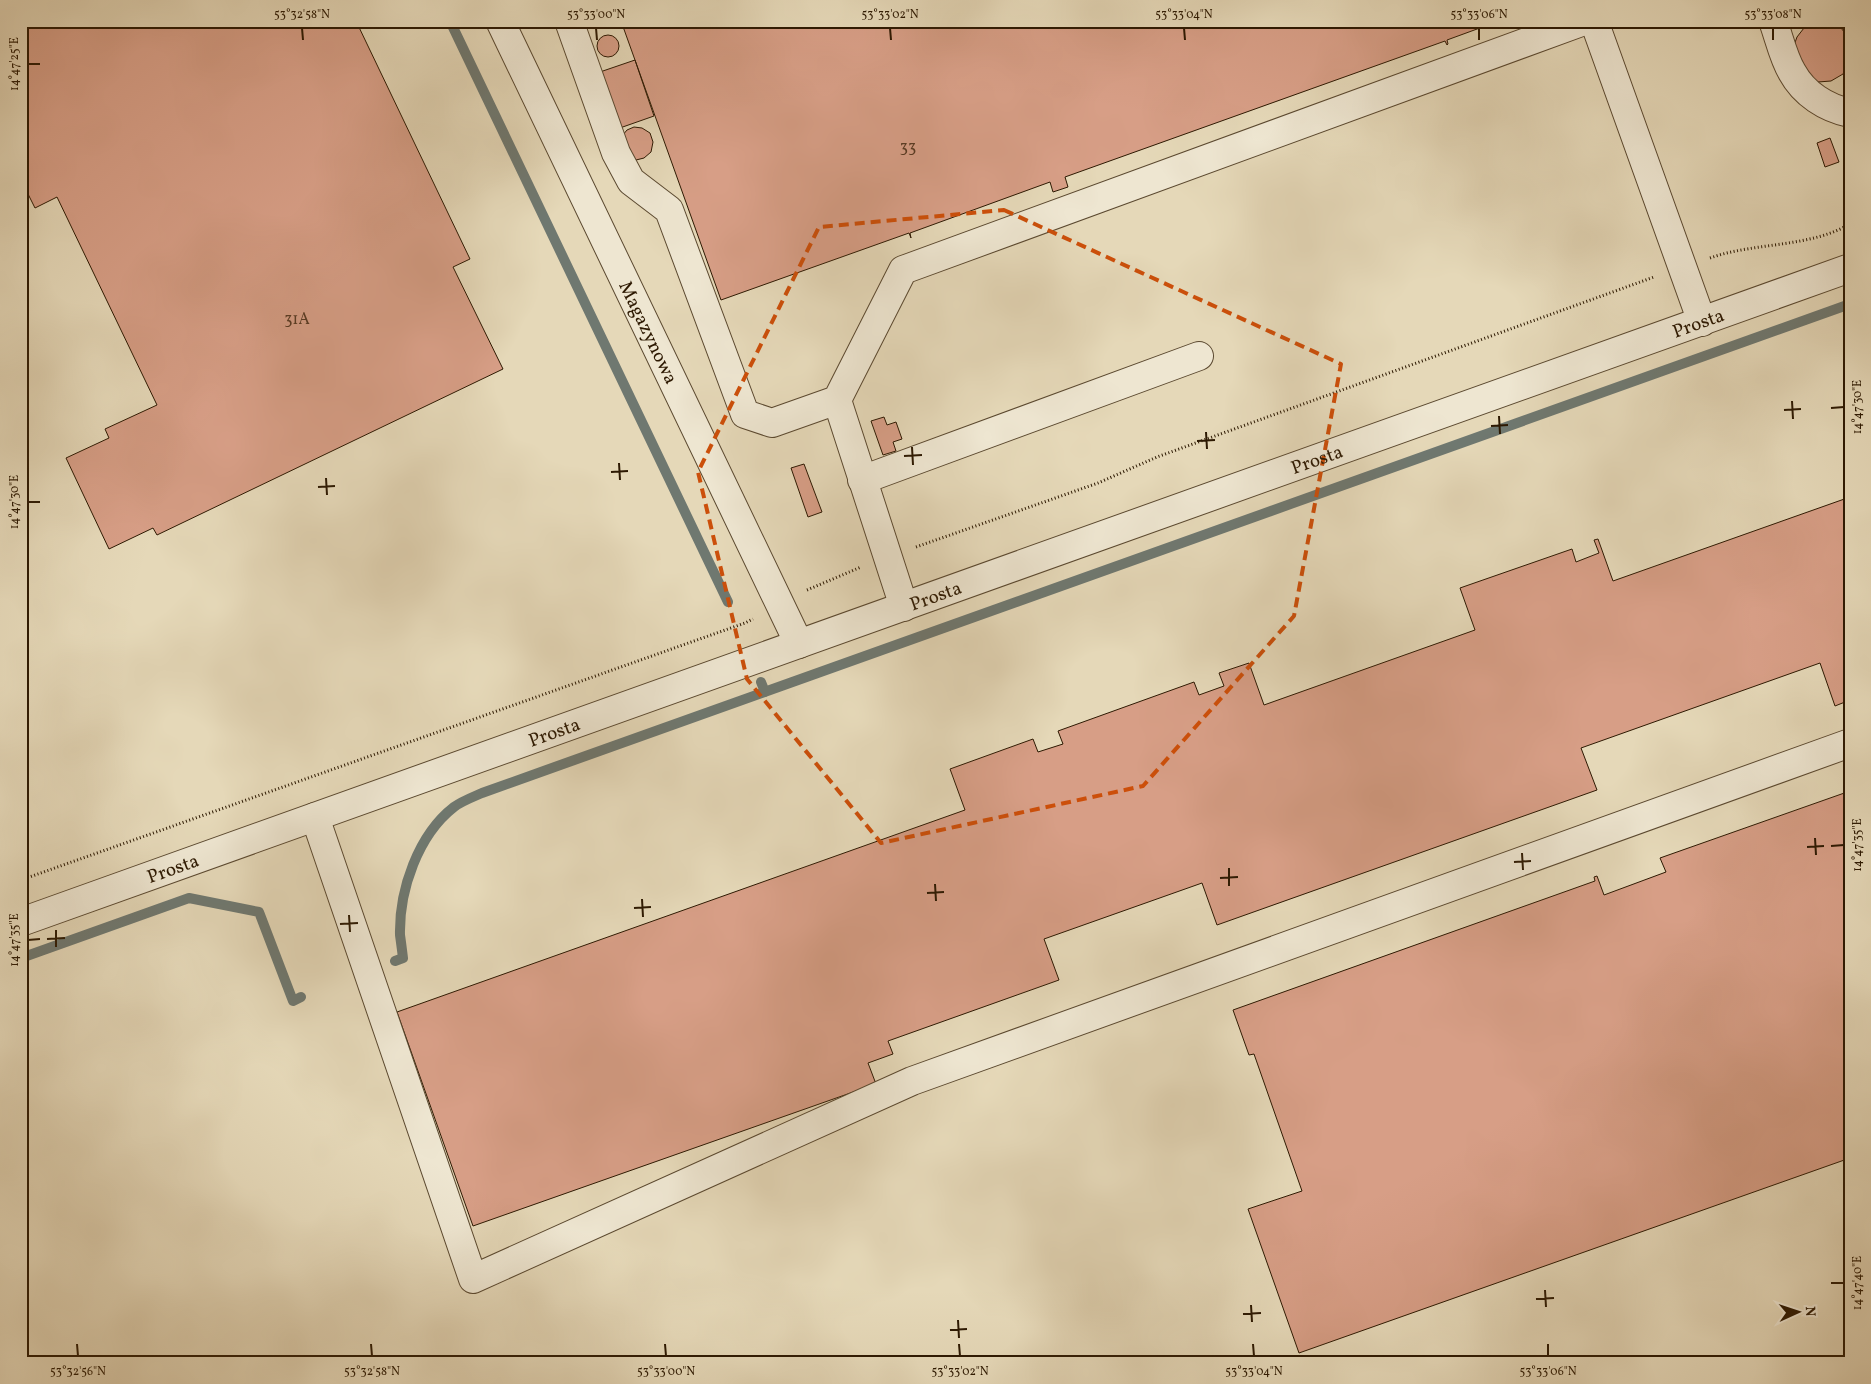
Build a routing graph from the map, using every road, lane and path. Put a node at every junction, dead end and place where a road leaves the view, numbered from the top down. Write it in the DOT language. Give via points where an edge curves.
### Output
graph roads {
  1 [pos="500,21"];
  2 [pos="569,21"];
  3 [pos="1584,21"];
  4 [pos="1594,21"];
  5 [pos="1773,21"];
  6 [pos="1850,114"];
  7 [pos="1850,224"];
  8 [pos="1682,267"];
  9 [pos="1850,268"];
  10 [pos="1702,322"];
  11 [pos="1199,356"];
  12 [pos="837,400"];
  13 [pos="862,480"];
  14 [pos="888,557"];
  15 [pos="779,604"];
  16 [pos="904,607"];
  17 [pos="798,644"];
  18 [pos="1850,743"];
  19 [pos="315,817"];
  20 [pos="21,880"];
  21 [pos="21,922"];
  1 -- 15 [label="street, Magazynowa"];
  2 -- 12 [label="street" via="616,153 631,181 669,210 745,414 772,423"];
  3 -- 12 [label="street" via="903,270"];
  4 -- 8 [label="street"];
  5 -- 6 [label="street" via="1791,72 1809,94 1836,110"];
  7 -- 8 [label="path" via="1808,239 1725,252"];
  8 -- 10 [label="street"];
  8 -- 14 [label="path" via="1157,457 1098,484"];
  9 -- 10 [label="street, Prosta"];
  10 -- 16 [label="street, Prosta"];
  11 -- 13 [label="street"];
  12 -- 13 [label="street"];
  13 -- 14 [label="street"];
  14 -- 15 [label="path" via="819,584"];
  14 -- 16 [label="street"];
  15 -- 17 [label="street, Magazynowa"];
  15 -- 20 [label="path" via="726,630"];
  16 -- 17 [label="street, Prosta"];
  17 -- 19 [label="street, Prosta"];
  18 -- 19 [label="street" via="912,1081 474,1279"];
  19 -- 21 [label="street, Prosta"];
}
